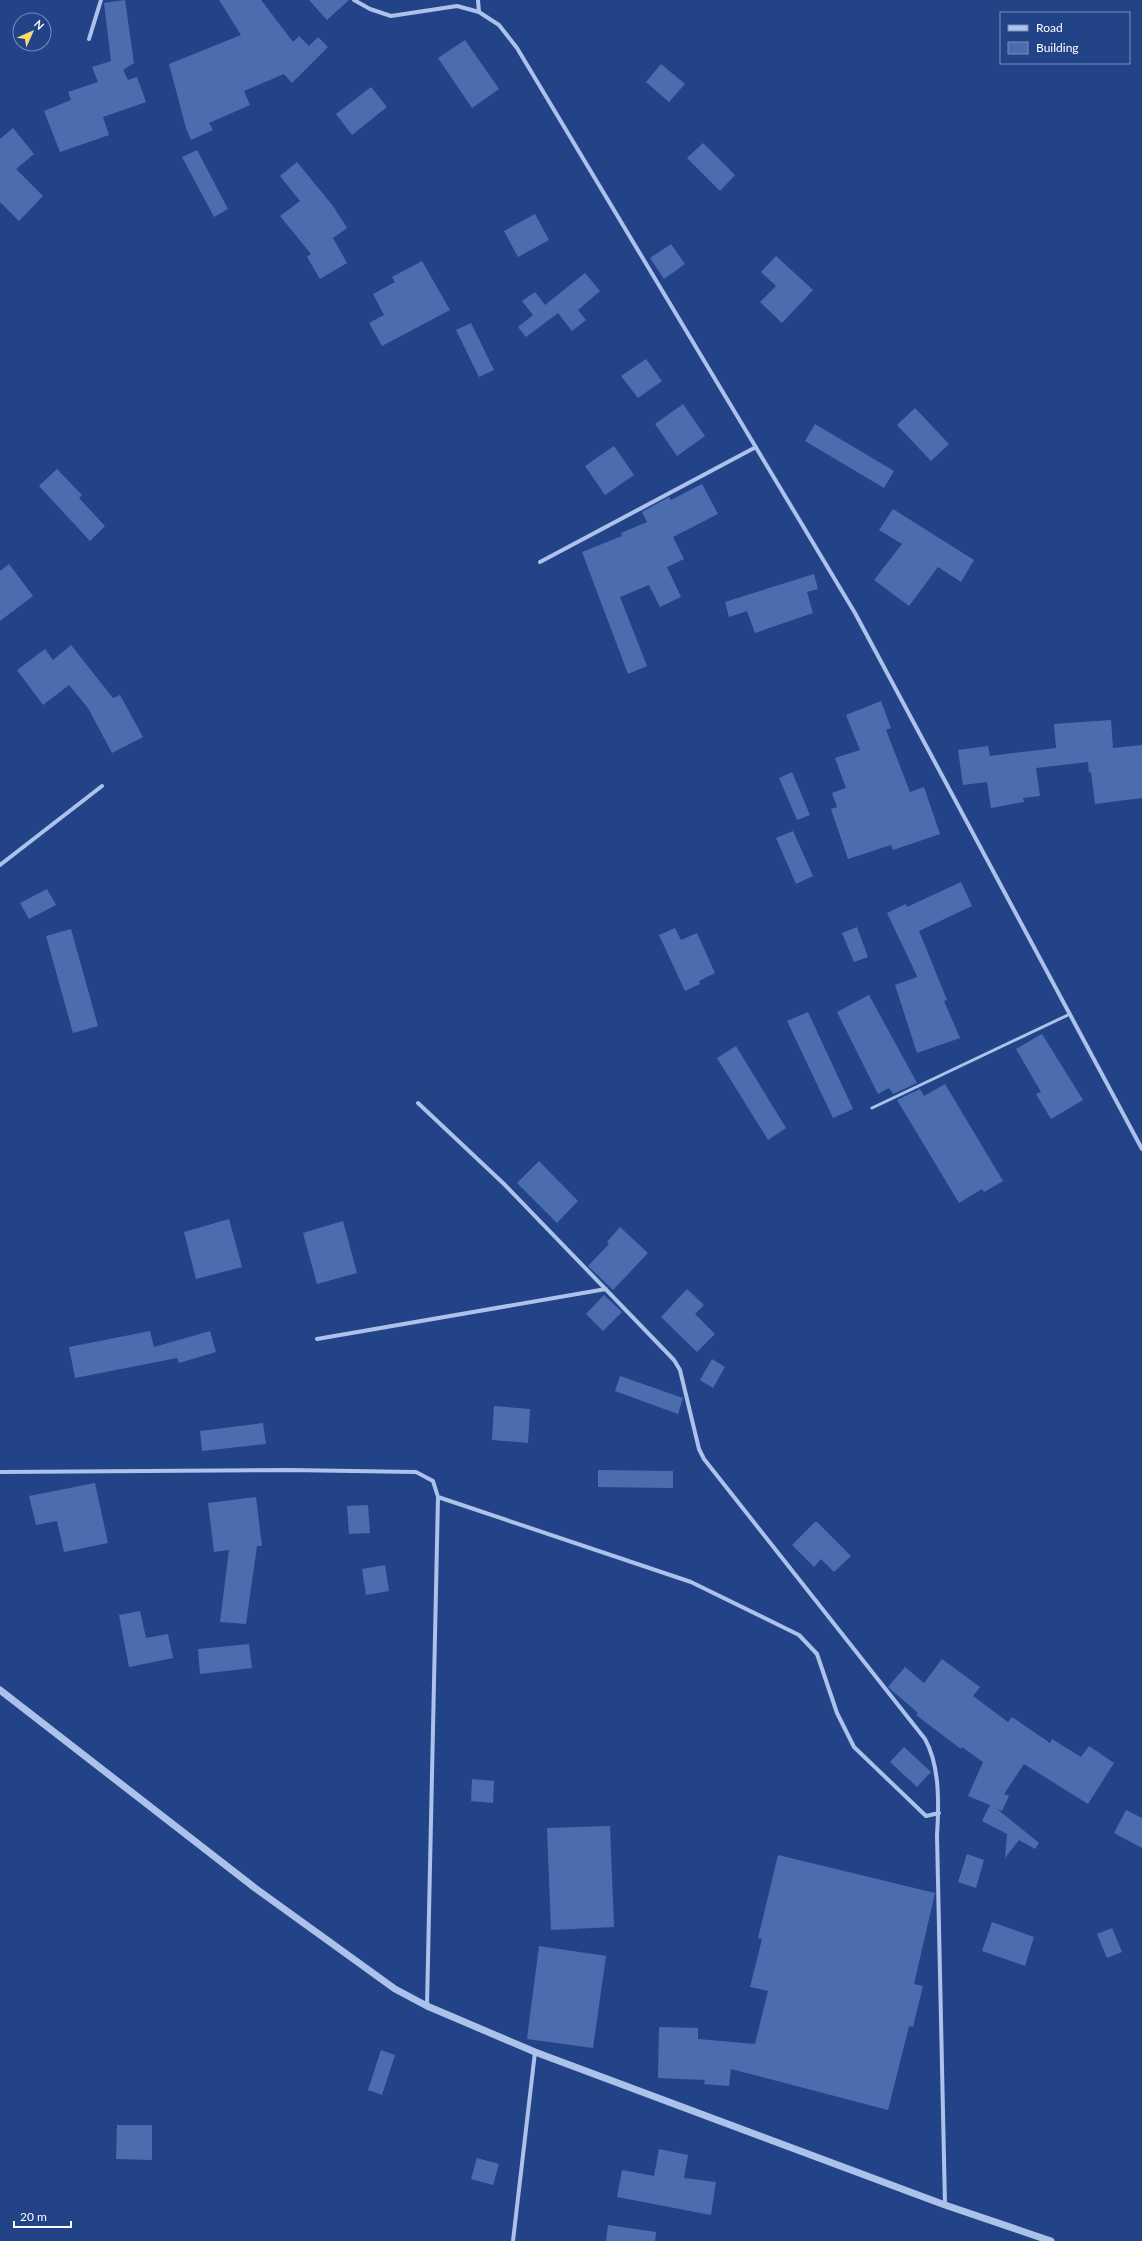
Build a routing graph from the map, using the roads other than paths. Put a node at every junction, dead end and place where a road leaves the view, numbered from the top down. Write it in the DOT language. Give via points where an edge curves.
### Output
graph roads {
  1 [pos="101,0"];
  2 [pos="354,0"];
  3 [pos="478,0"];
  4 [pos="479,12"];
  5 [pos="89,39"];
  6 [pos="756,447"];
  7 [pos="540,562"];
  8 [pos="102,786"];
  9 [pos="0,865"];
  10 [pos="1070,1014"];
  11 [pos="418,1103"];
  12 [pos="872,1108"];
  13 [pos="1142,1149"];
  14 [pos="606,1289"];
  15 [pos="317,1339"];
  16 [pos="0,1472"];
  17 [pos="438,1497"];
  18 [pos="0,1690"];
  19 [pos="939,1813"];
  20 [pos="427,2006"];
  21 [pos="535,2052"];
  22 [pos="945,2206"];
  23 [pos="513,2241"];
  24 [pos="1051,2241"];
  1 -- 5 [label="street"];
  2 -- 4 [label="street" via="370,10 391,16 457,6"];
  3 -- 4 [label="street"];
  4 -- 6 [label="street" via="499,26 517,48"];
  6 -- 7 [label="street"];
  6 -- 10 [label="street" via="855,613"];
  8 -- 9 [label="street"];
  10 -- 12 [label="lane"];
  10 -- 13 [label="street"];
  11 -- 14 [label="street" via="504,1184"];
  14 -- 15 [label="street"];
  14 -- 19 [label="street" via="664,1349 680,1370 704,1460 925,1738 934,1762"];
  16 -- 17 [label="street" via="416,1472 433,1480"];
  17 -- 19 [label="street" via="691,1582 799,1635 817,1654 837,1713 854,1747 926,1816"];
  17 -- 20 [label="street"];
  18 -- 20 [label="street" via="255,1888 395,1990"];
  19 -- 22 [label="street" via="937,1835"];
  20 -- 21 [label="street"];
  21 -- 22 [label="street"];
  21 -- 23 [label="street"];
  22 -- 24 [label="street"];
}
